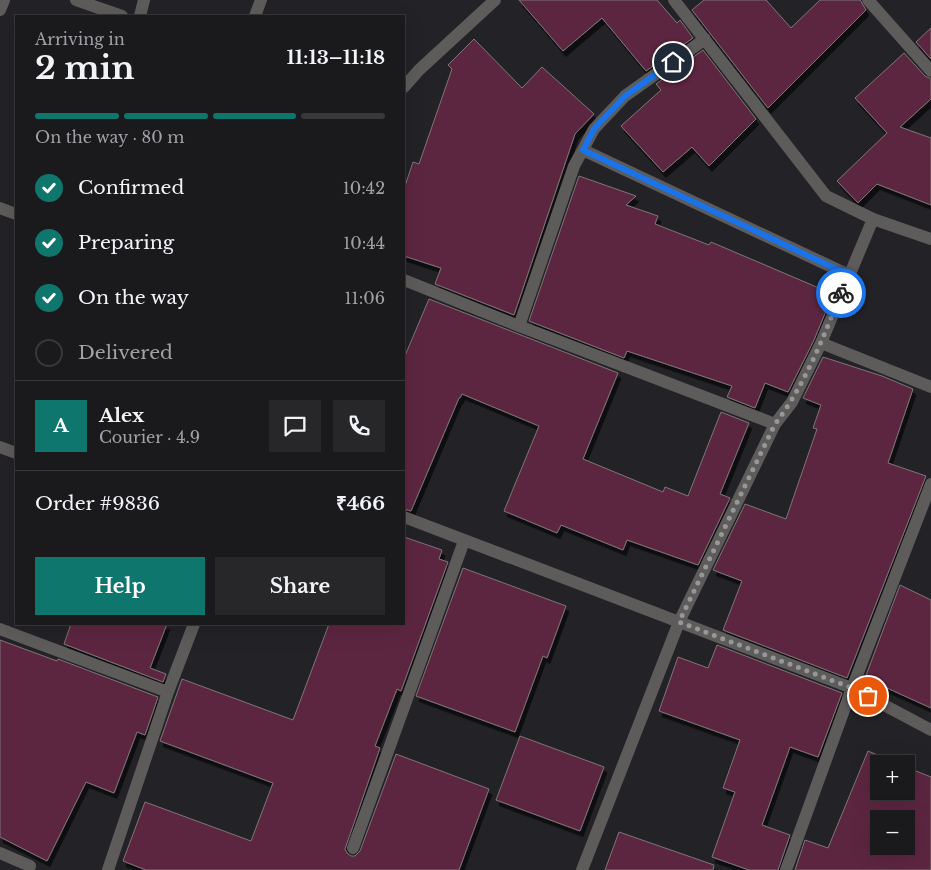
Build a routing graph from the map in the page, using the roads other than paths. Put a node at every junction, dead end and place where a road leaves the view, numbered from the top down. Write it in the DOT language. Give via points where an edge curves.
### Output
graph roads {
  1 [pos="4,0"];
  2 [pos="76,0"];
  3 [pos="144,0"];
  4 [pos="261,0"];
  5 [pos="495,0"];
  6 [pos="674,0"];
  7 [pos="868,0"];
  8 [pos="0,10"];
  9 [pos="119,15"];
  10 [pos="140,15"];
  11 [pos="255,15"];
  12 [pos="704,39"];
  13 [pos="931,71"];
  14 [pos="405,86"];
  15 [pos="583,150"];
  16 [pos="0,208"];
  17 [pos="15,214"];
  18 [pos="873,219"];
  19 [pos="931,239"];
  20 [pos="849,275"];
  21 [pos="405,280"];
  22 [pos="519,326"];
  23 [pos="822,342"];
  24 [pos="931,387"];
  25 [pos="775,424"];
  26 [pos="0,447"];
  27 [pos="15,453"];
  28 [pos="931,484"];
  29 [pos="405,517"];
  30 [pos="464,540"];
  31 [pos="679,622"];
  32 [pos="194,625"];
  33 [pos="0,629"];
  34 [pos="852,688"];
  35 [pos="168,692"];
  36 [pos="931,730"];
  37 [pos="352,848"];
  38 [pos="0,854"];
  39 [pos="30,866"];
  40 [pos="108,870"];
  41 [pos="582,870"];
  42 [pos="786,870"];
  1 -- 8 [label="street"];
  2 -- 9 [label="street"];
  3 -- 10 [label="street"];
  4 -- 11 [label="street"];
  5 -- 14 [label="street"];
  6 -- 12 [label="street"];
  7 -- 13 [label="street"];
  12 -- 15 [label="street" via="625,96 594,129"];
  12 -- 18 [label="street" via="826,196"];
  15 -- 20 [label="street"];
  15 -- 22 [label="street" via="574,166"];
  16 -- 17 [label="street"];
  18 -- 19 [label="street"];
  18 -- 20 [label="street"];
  20 -- 23 [label="street"];
  21 -- 22 [label="street"];
  22 -- 25 [label="street"];
  23 -- 24 [label="street"];
  23 -- 25 [label="street" via="792,402"];
  25 -- 31 [label="street"];
  26 -- 27 [label="street"];
  28 -- 34 [label="street"];
  29 -- 30 [label="street"];
  30 -- 31 [label="street"];
  30 -- 37 [label="street"];
  31 -- 34 [label="street"];
  31 -- 41 [label="street"];
  32 -- 35 [label="street"];
  33 -- 35 [label="street"];
  34 -- 36 [label="street"];
  34 -- 42 [label="street"];
  35 -- 40 [label="street"];
  38 -- 39 [label="street"];
}
